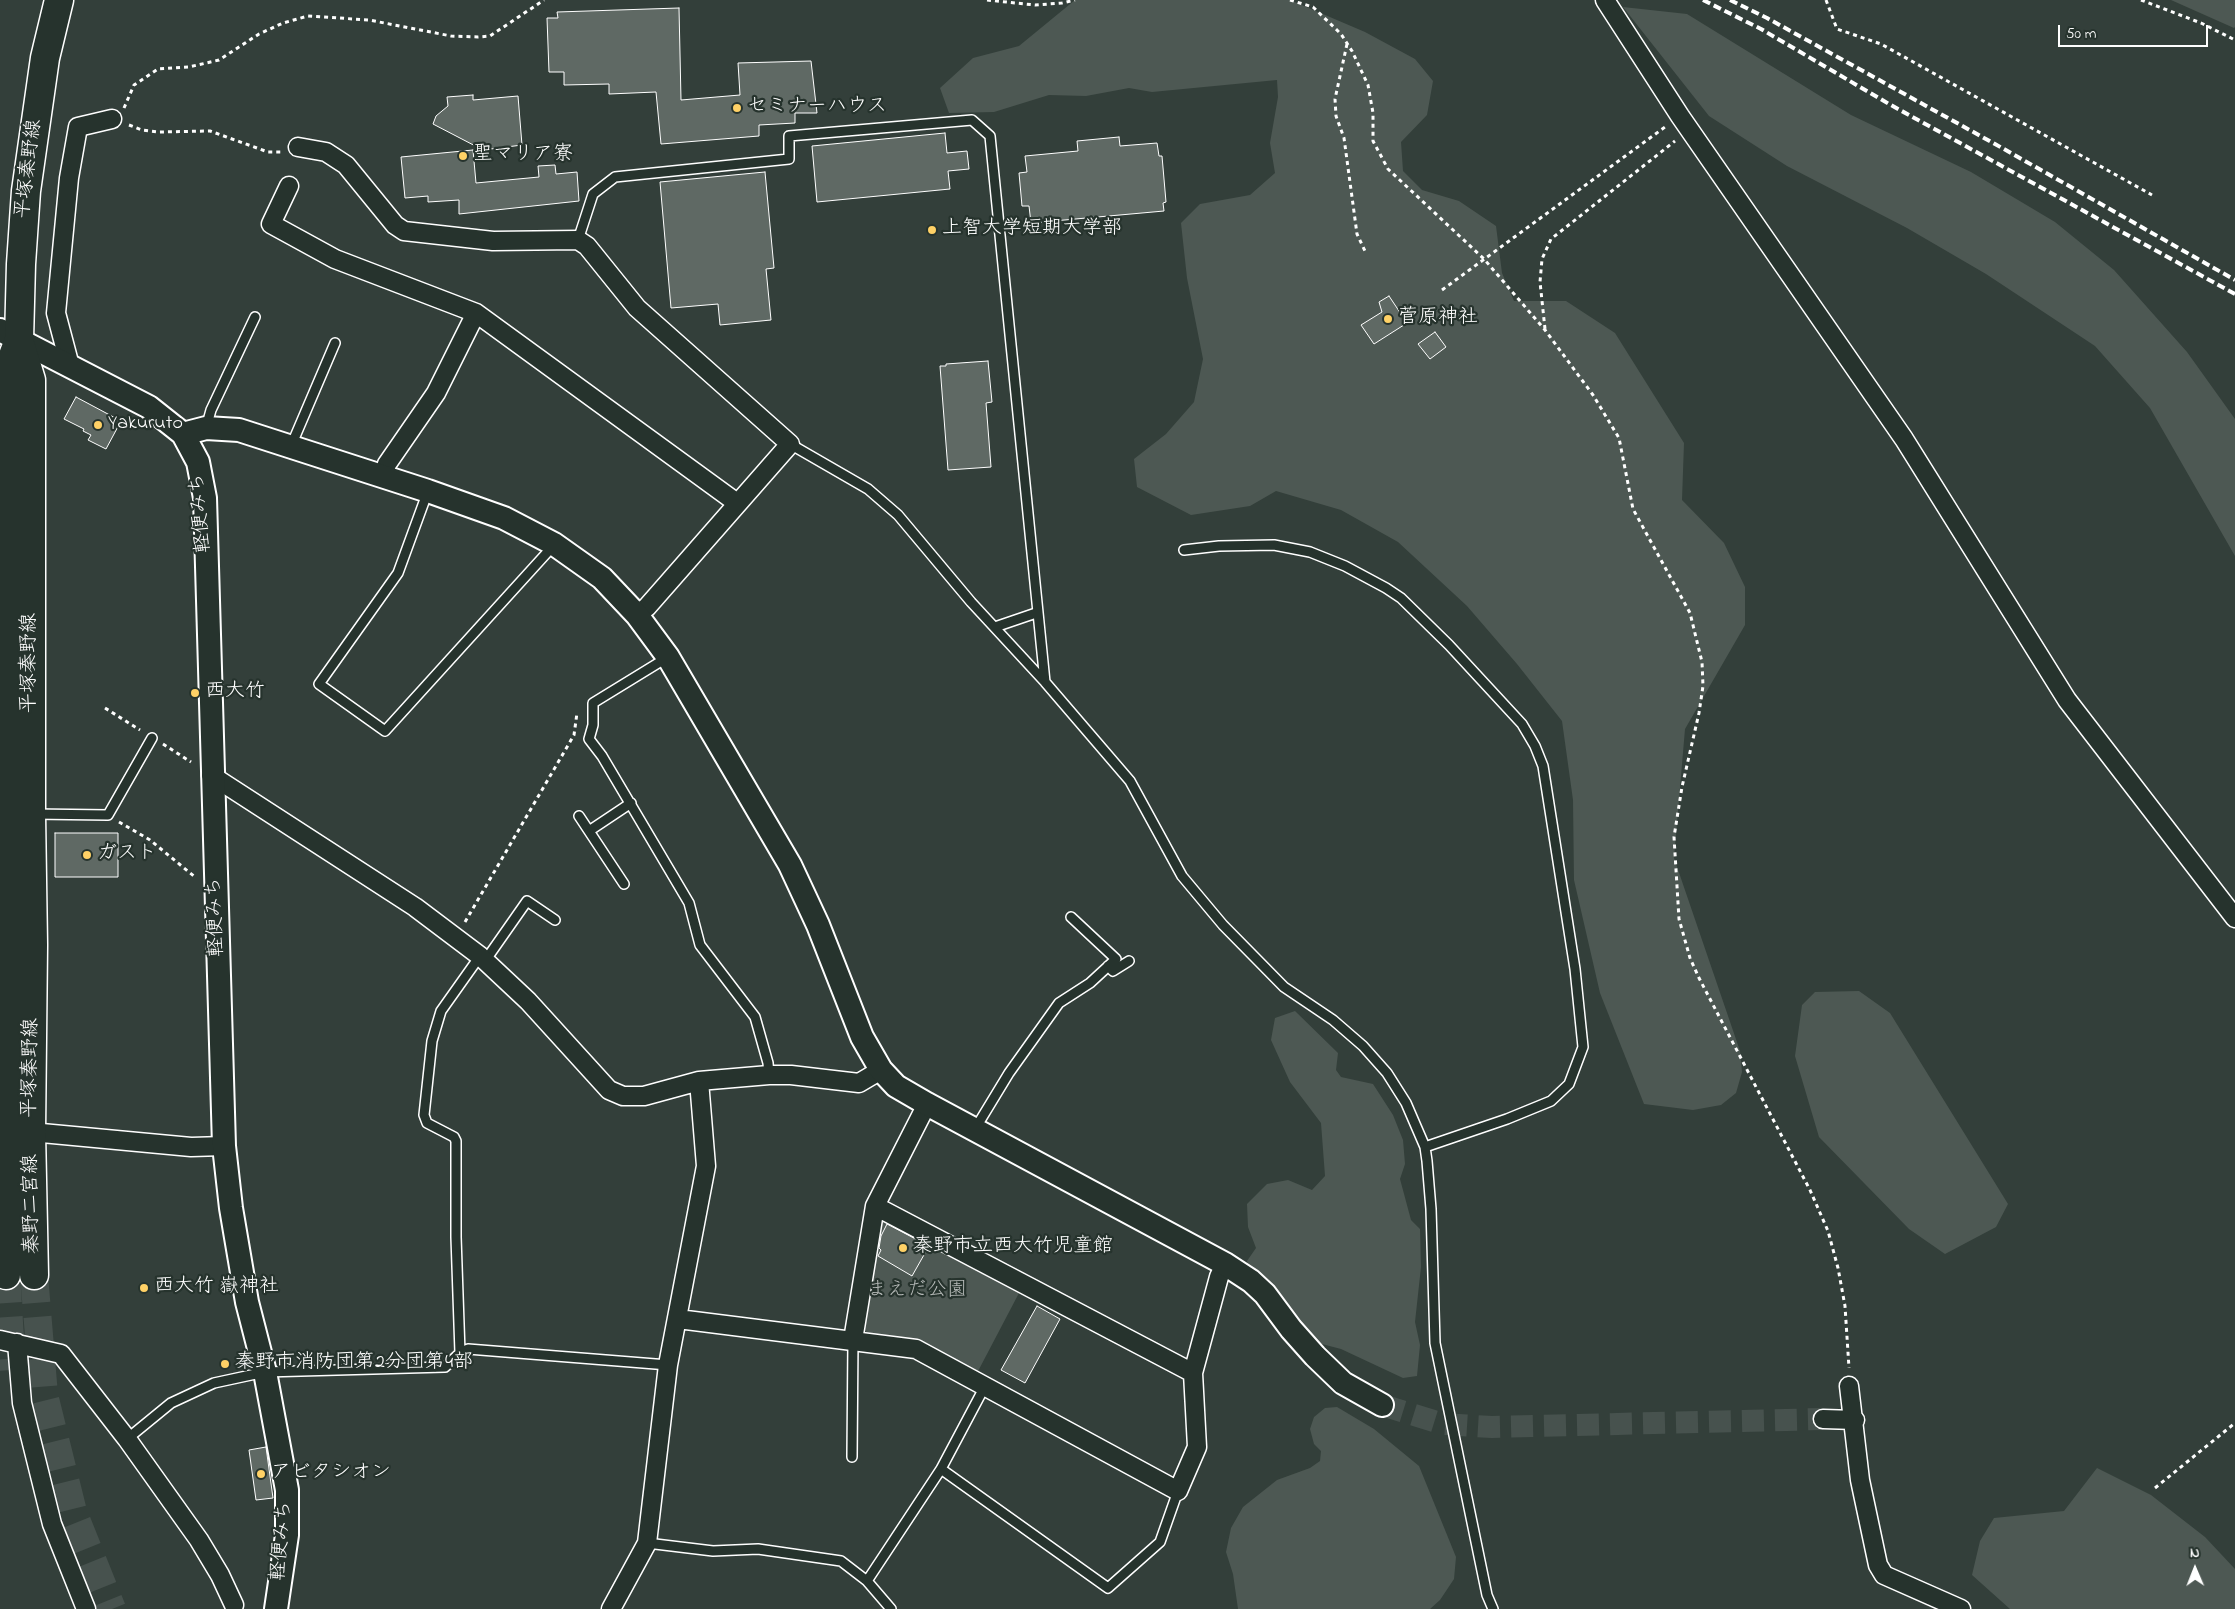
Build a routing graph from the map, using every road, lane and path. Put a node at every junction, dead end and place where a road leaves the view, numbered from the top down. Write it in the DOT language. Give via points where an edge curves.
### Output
graph roads {
  1 [pos="59,0"];
  2 [pos="544,0"];
  3 [pos="987,0"];
  4 [pos="1075,0"];
  5 [pos="1290,0"];
  6 [pos="1605,0"];
  7 [pos="1826,0"];
  8 [pos="2141,0"];
  9 [pos="2235,40"];
  10 [pos="1347,44"];
  11 [pos="112,119"];
  12 [pos="1685,123"];
  13 [pos="298,147"];
  14 [pos="289,186"];
  15 [pos="2152,195"];
  16 [pos="578,240"];
  17 [pos="1365,252"];
  18 [pos="1484,259"];
  19 [pos="1442,290"];
  20 [pos="476,313"];
  21 [pos="255,317"];
  22 [pos="1545,330"];
  23 [pos="9,335"];
  24 [pos="335,343"];
  25 [pos="70,366"];
  26 [pos="206,428"];
  27 [pos="184,434"];
  28 [pos="790,444"];
  29 [pos="291,446"];
  30 [pos="383,476"];
  31 [pos="428,491"];
  32 [pos="737,503"];
  33 [pos="554,544"];
  34 [pos="1184,550"];
  35 [pos="1036,613"];
  36 [pos="638,615"];
  37 [pos="995,627"];
  38 [pos="668,657"];
  39 [pos="1045,682"];
  40 [pos="593,703"];
  41 [pos="105,708"];
  42 [pos="152,738"];
  43 [pos="192,763"];
  44 [pos="211,775"];
  45 [pos="631,803"];
  46 [pos="31,814"];
  47 [pos="108,815"];
  48 [pos="579,816"];
  49 [pos="589,831"];
  50 [pos="624,884"];
  51 [pos="216,894"];
  52 [pos="1071,917"];
  53 [pos="2235,918"];
  54 [pos="554,920"];
  55 [pos="455,937"];
  56 [pos="3,944"];
  57 [pos="33,945"];
  58 [pos="483,958"];
  59 [pos="1129,961"];
  60 [pos="1108,966"];
  61 [pos="881,1070"];
  62 [pos="769,1075"];
  63 [pos="699,1081"];
  64 [pos="927,1104"];
  65 [pos="13,1129"];
  66 [pos="974,1129"];
  67 [pos="224,1146"];
  68 [pos="1425,1147"];
  69 [pos="875,1206"];
  70 [pos="1225,1264"];
  71 [pos="6,1275"];
  72 [pos="34,1275"];
  73 [pos="678,1319"];
  74 [pos="853,1340"];
  75 [pos="8,1341"];
  76 [pos="460,1353"];
  77 [pos="668,1365"];
  78 [pos="265,1372"];
  79 [pos="1192,1373"];
  80 [pos="1849,1386"];
  81 [pos="984,1388"];
  82 [pos="1382,1405"];
  83 [pos="1823,1419"];
  84 [pos="1855,1420"];
  85 [pos="2235,1423"];
  86 [pos="127,1439"];
  87 [pos="852,1457"];
  88 [pos="940,1469"];
  89 [pos="2155,1488"];
  90 [pos="1178,1491"];
  91 [pos="647,1543"];
  92 [pos="867,1581"];
  93 [pos="235,1608"];
  94 [pos="86,1609"];
  95 [pos="276,1609"];
  96 [pos="611,1609"];
  97 [pos="891,1609"];
  98 [pos="1493,1609"];
  99 [pos="1961,1609"];
  1 -- 23 [label="main road, 平塚秦野線" via="45,58"];
  2 -- 11 [label="path" via="490,36 451,36 369,20 308,16 258,34 219,60 189,67 158,69 134,85 126,107"];
  3 -- 4 [label="path" via="1035,5"];
  5 -- 10 [label="path" via="1313,7"];
  6 -- 12 [label="street"];
  7 -- 15 [label="path" via="1837,29 1881,44"];
  8 -- 9 [label="path"];
  10 -- 17 [label="path" via="1335,99 1336,116 1344,138 1356,234"];
  10 -- 18 [label="path" via="1368,85 1373,141 1388,169"];
  11 -- 13 [label="path" via="142,130 210,131 268,152"];
  11 -- 25 [label="street" via="78,127 69,178 56,313"];
  12 -- 18 [label="path"];
  12 -- 22 [label="path" via="1551,239 1542,259 1540,282"];
  12 -- 53 [label="street" via="1904,439 2067,700"];
  13 -- 16 [label="street" via="326,152 346,165 386,215 404,231 493,241"];
  14 -- 20 [label="street" via="271,224 335,259"];
  16 -- 28 [label="street" via="587,246 637,308"];
  16 -- 35 [label="lane" via="593,194 615,177 790,159 788,136 972,120 990,136"];
  18 -- 19 [label="path"];
  18 -- 22 [label="path"];
  20 -- 30 [label="street" via="436,393 387,464"];
  20 -- 32 [label="street"];
  21 -- 26 [label="lane" via="211,410"];
  22 -- 80 [label="path" via="1620,438 1634,509 1690,614 1702,662 1702,686 1674,837 1679,919 1699,978 1810,1190 1828,1231 1844,1306"];
  23 -- 25 [label="street, 軽便みち"];
  23 -- 46 [label="main road, 平塚秦野線" via="31,380"];
  23 -- 56 [label="main road, 平塚秦野線"];
  24 -- 29 [label="lane"];
  25 -- 27 [label="street, 軽便みち" via="149,407"];
  26 -- 27 [label="street"];
  26 -- 29 [label="street" via="239,430"];
  27 -- 44 [label="street, 軽便みち" via="198,462 205,498"];
  28 -- 32 [label="street"];
  28 -- 37 [label="lane" via="868,489 898,515"];
  29 -- 30 [label="street"];
  30 -- 31 [label="street"];
  31 -- 33 [label="street" via="504,518"];
  31 -- 33 [label="lane" via="398,573 319,684 385,731"];
  32 -- 36 [label="street"];
  33 -- 36 [label="street" via="602,578"];
  34 -- 68 [label="lane" via="1274,545 1310,552 1386,588 1412,608 1455,652 1522,724 1536,746 1543,766 1575,969 1583,1047 1569,1084 1551,1101"];
  35 -- 37 [label="lane"];
  35 -- 39 [label="lane"];
  36 -- 38 [label="street"];
  37 -- 39 [label="lane"];
  38 -- 40 [label="lane"];
  38 -- 61 [label="street" via="790,865 818,925 862,1037"];
  39 -- 68 [label="lane" via="1130,781 1182,876 1223,925 1284,987 1333,1020 1387,1073 1406,1104"];
  40 -- 45 [label="lane" via="589,740"];
  40 -- 55 [label="path" via="578,707 574,735"];
  41 -- 42 [label="path"];
  42 -- 43 [label="path"];
  42 -- 47 [label="lane"];
  44 -- 51 [label="street, 軽便みち"];
  44 -- 55 [label="street" via="415,907"];
  45 -- 49 [label="lane"];
  45 -- 62 [label="lane" via="690,903 700,945 755,1017"];
  46 -- 47 [label="lane"];
  46 -- 57 [label="main road, 平塚秦野線"];
  47 -- 51 [label="path" via="150,840"];
  48 -- 49 [label="lane"];
  49 -- 50 [label="lane"];
  51 -- 67 [label="street, 軽便みち"];
  52 -- 60 [label="lane" via="1116,959"];
  54 -- 58 [label="lane" via="527,901"];
  55 -- 58 [label="street"];
  56 -- 57 [label="street"];
  56 -- 65 [label="main road, 平塚秦野線"];
  57 -- 65 [label="main road, 平塚秦野線"];
  58 -- 63 [label="street" via="528,1001 608,1090 623,1096 644,1096"];
  58 -- 76 [label="lane" via="441,1011 432,1041 424,1115 427,1123 456,1141"];
  59 -- 60 [label="lane" via="1113,971"];
  60 -- 66 [label="lane" via="1053,1010"];
  61 -- 62 [label="street" via="859,1083"];
  61 -- 64 [label="street" via="896,1086"];
  62 -- 63 [label="street"];
  63 -- 73 [label="street" via="706,1166"];
  64 -- 66 [label="street"];
  64 -- 69 [label="street"];
  65 -- 67 [label="street" via="191,1147"];
  65 -- 71 [label="main road, 秦野二宮線"];
  65 -- 72 [label="main road, 秦野二宮線"];
  66 -- 70 [label="street"];
  67 -- 78 [label="street, 軽便みち" via="247,1302"];
  68 -- 98 [label="lane" via="1431,1210 1434,1343 1487,1595"];
  69 -- 74 [label="street"];
  69 -- 79 [label="street"];
  70 -- 79 [label="street"];
  70 -- 82 [label="street" via="1252,1281 1265,1294 1291,1329 1343,1383"];
  73 -- 74 [label="street"];
  73 -- 77 [label="street"];
  74 -- 81 [label="street" via="916,1349"];
  74 -- 87 [label="lane"];
  75 -- 86 [label="street" via="61,1354"];
  75 -- 94 [label="street" via="52,1524"];
  76 -- 77 [label="lane" via="468,1349"];
  76 -- 78 [label="lane" via="445,1367"];
  77 -- 91 [label="street"];
  78 -- 86 [label="lane" via="214,1383 171,1403"];
  78 -- 95 [label="street, 軽便みち" via="287,1490 287,1536"];
  79 -- 90 [label="street" via="1197,1447"];
  80 -- 84 [label="street"];
  81 -- 88 [label="lane"];
  81 -- 90 [label="street"];
  83 -- 84 [label="street"];
  84 -- 99 [label="street" via="1860,1480 1878,1565 1884,1575"];
  85 -- 89 [label="path"];
  86 -- 93 [label="street" via="199,1540"];
  88 -- 90 [label="lane" via="1108,1588 1160,1542"];
  88 -- 92 [label="lane"];
  91 -- 92 [label="lane" via="713,1551 758,1549 841,1561"];
  91 -- 96 [label="street"];
  92 -- 97 [label="lane"];
}
